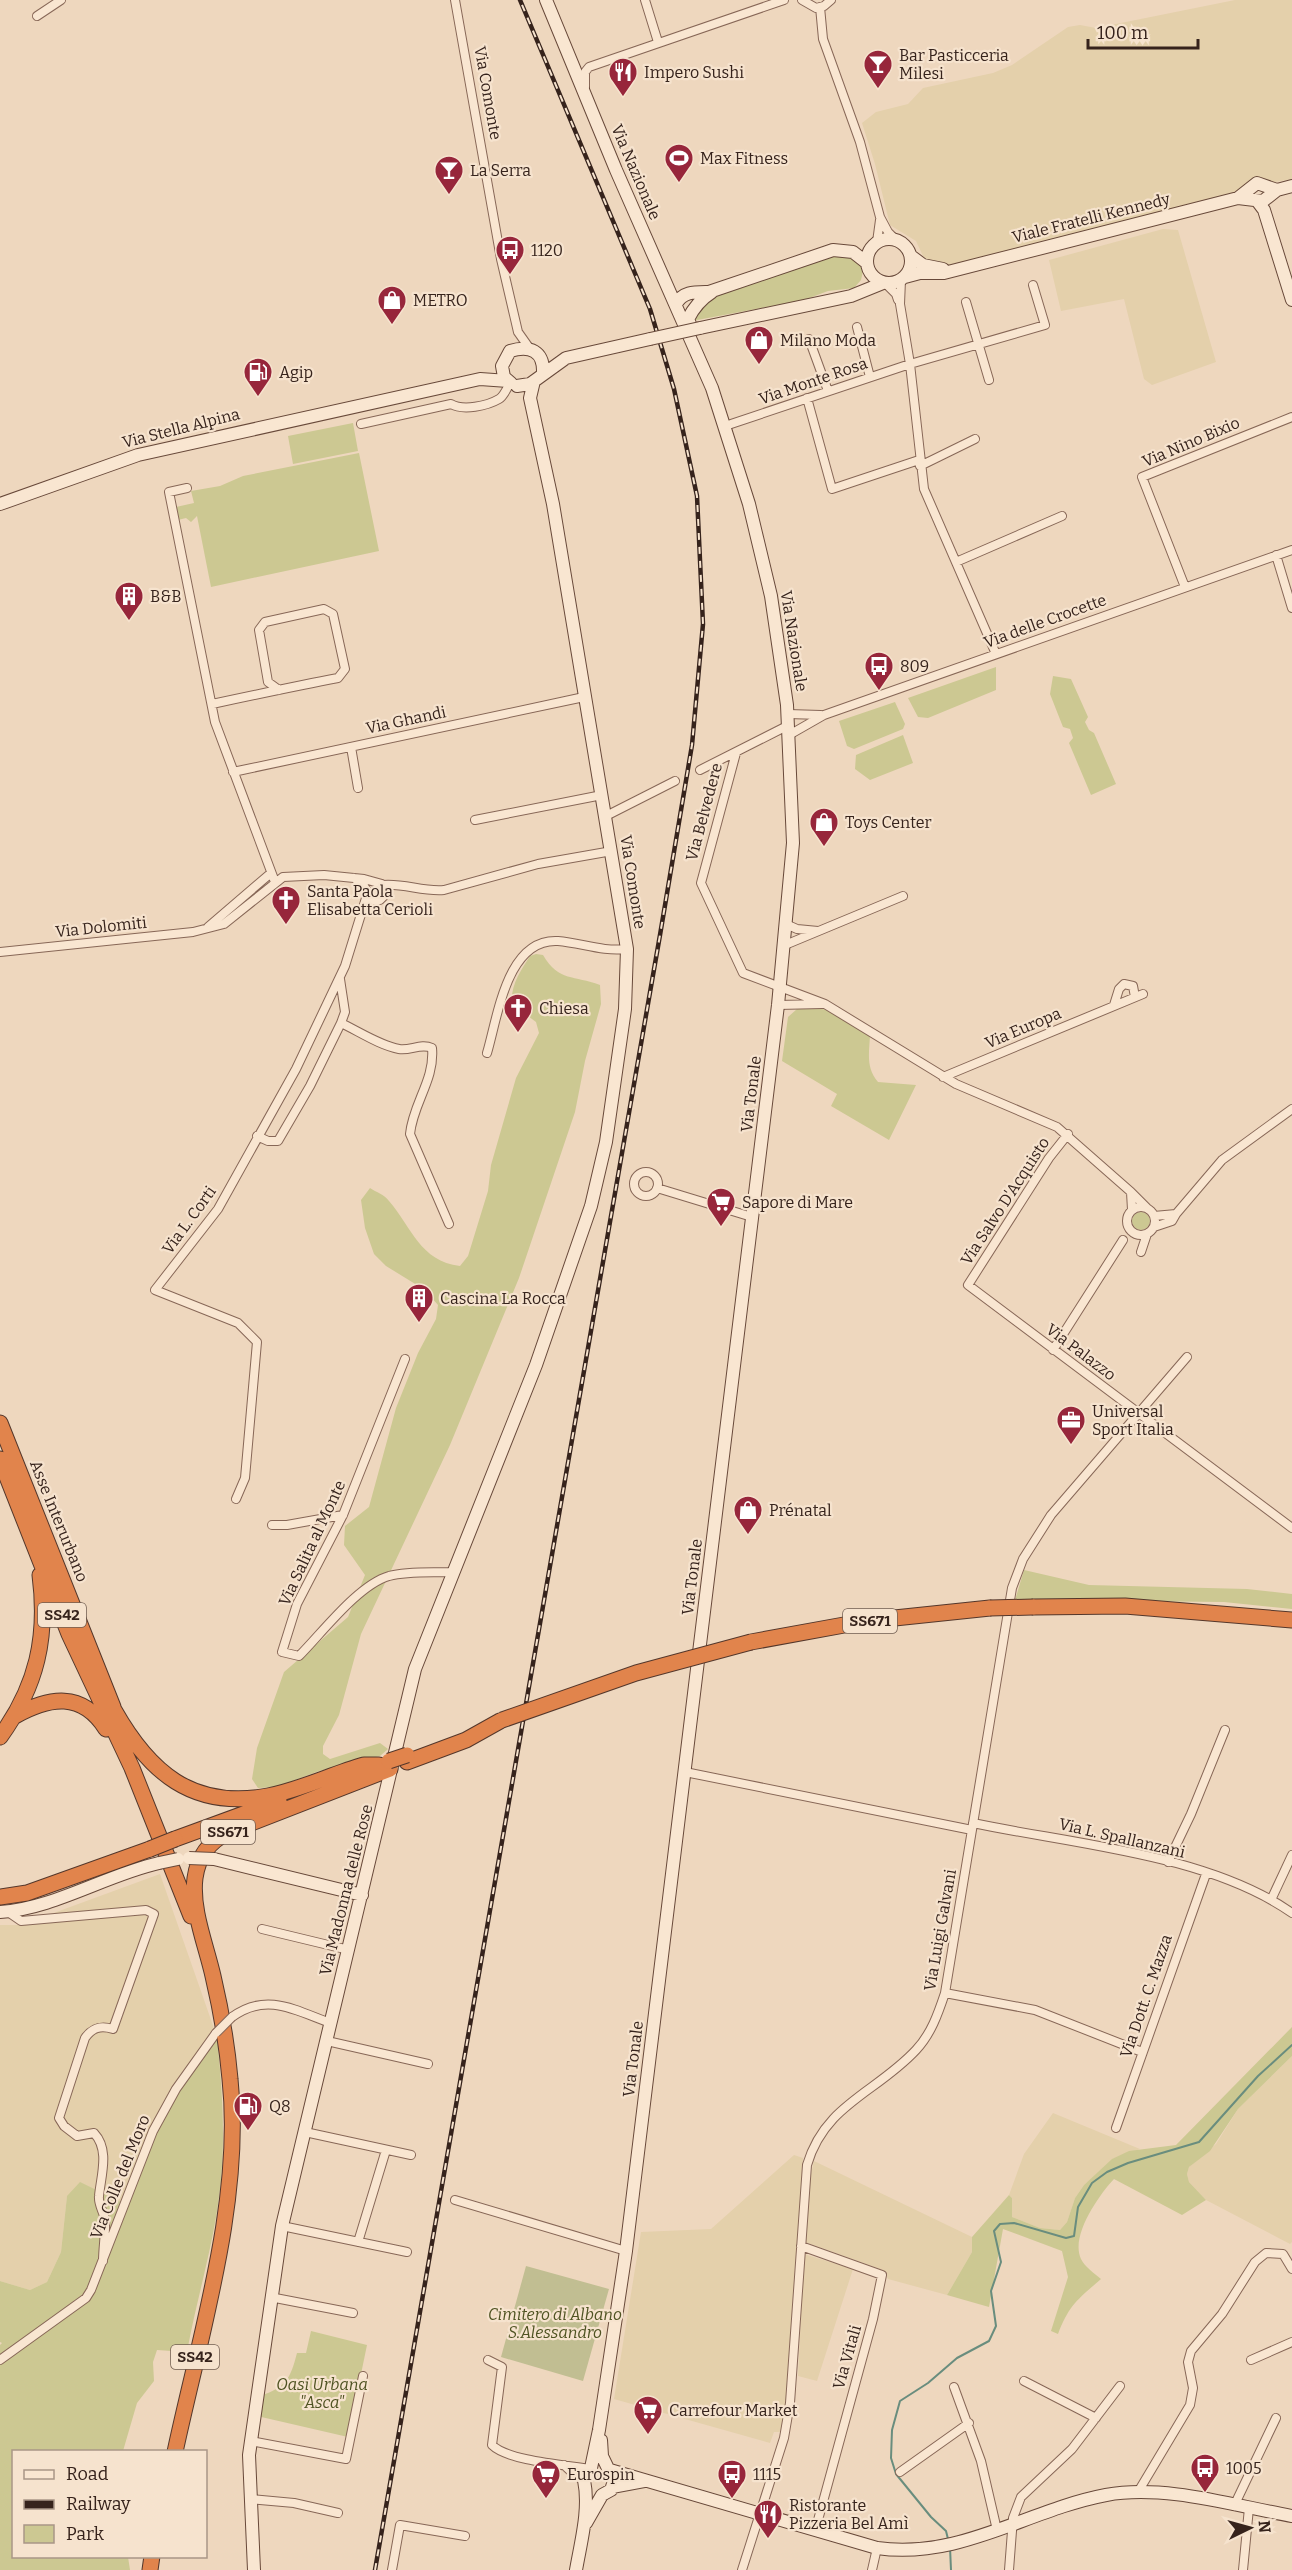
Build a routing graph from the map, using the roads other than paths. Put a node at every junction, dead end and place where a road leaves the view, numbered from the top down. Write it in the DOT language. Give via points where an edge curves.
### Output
graph roads {
  1 [pos="61,0"];
  2 [pos="455,0"];
  3 [pos="546,0"];
  4 [pos="645,0"];
  5 [pos="784,0"];
  6 [pos="802,0"];
  7 [pos="831,0"];
  8 [pos="820,8"];
  9 [pos="37,16"];
  10 [pos="658,42"];
  11 [pos="576,67"];
  12 [pos="589,67"];
  13 [pos="586,97"];
  14 [pos="1264,184"];
  15 [pos="1292,186"];
  16 [pos="1251,187"];
  17 [pos="1277,190"];
  18 [pos="1238,198"];
  19 [pos="1261,202"];
  20 [pos="880,217"];
  21 [pos="896,240"];
  22 [pos="876,243"];
  23 [pos="833,249"];
  24 [pos="911,256"];
  25 [pos="867,267"];
  26 [pos="953,270"];
  27 [pos="662,271"];
  28 [pos="903,278"];
  29 [pos="884,283"];
  30 [pos="1033,285"];
  31 [pos="712,290"];
  32 [pos="846,296"];
  33 [pos="1292,300"];
  34 [pos="966,302"];
  35 [pos="676,304"];
  36 [pos="900,304"];
  37 [pos="857,327"];
  38 [pos="518,332"];
  39 [pos="809,339"];
  40 [pos="979,345"];
  41 [pos="533,350"];
  42 [pos="507,355"];
  43 [pos="699,356"];
  44 [pos="566,358"];
  45 [pos="910,364"];
  46 [pos="538,377"];
  47 [pos="870,377"];
  48 [pos="480,379"];
  49 [pos="989,380"];
  50 [pos="512,383"];
  51 [pos="828,391"];
  52 [pos="530,398"];
  53 [pos="807,398"];
  54 [pos="1292,417"];
  55 [pos="361,424"];
  56 [pos="725,426"];
  57 [pos="975,439"];
  58 [pos="920,463"];
  59 [pos="187,488"];
  60 [pos="0,504"];
  61 [pos="1062,516"];
  62 [pos="1292,550"];
  63 [pos="1276,555"];
  64 [pos="956,562"];
  65 [pos="1185,587"];
  66 [pos="1292,608"];
  67 [pos="996,654"];
  68 [pos="268,682"];
  69 [pos="279,690"];
  70 [pos="261,693"];
  71 [pos="584,697"];
  72 [pos="212,704"];
  73 [pos="824,715"];
  74 [pos="789,724"];
  75 [pos="351,747"];
  76 [pos="735,753"];
  77 [pos="700,770"];
  78 [pos="233,772"];
  79 [pos="675,781"];
  80 [pos="358,788"];
  81 [pos="602,795"];
  82 [pos="606,816"];
  83 [pos="475,820"];
  84 [pos="612,851"];
  85 [pos="271,873"];
  86 [pos="354,878"];
  87 [pos="374,881"];
  88 [pos="275,882"];
  89 [pos="383,885"];
  90 [pos="415,888"];
  91 [pos="367,892"];
  92 [pos="385,895"];
  93 [pos="903,896"];
  94 [pos="376,901"];
  95 [pos="360,918"];
  96 [pos="788,925"];
  97 [pos="205,929"];
  98 [pos="822,931"];
  99 [pos="785,945"];
  100 [pos="627,949"];
  101 [pos="0,952"];
  102 [pos="340,978"];
  103 [pos="780,987"];
  104 [pos="825,1004"];
  105 [pos="778,1005"];
  106 [pos="1114,1005"];
  107 [pos="342,1023"];
  108 [pos="487,1053"];
  109 [pos="944,1077"];
  110 [pos="1292,1109"];
  111 [pos="1068,1134"];
  112 [pos="257,1136"];
  113 [pos="657,1188"];
  114 [pos="1131,1192"];
  115 [pos="1147,1208"];
  116 [pos="1132,1210"];
  117 [pos="1176,1214"];
  118 [pos="1154,1216"];
  119 [pos="752,1217"];
  120 [pos="449,1224"];
  121 [pos="1154,1227"];
  122 [pos="1137,1233"];
  123 [pos="968,1285"];
  124 [pos="1053,1350"];
  125 [pos="1187,1357"];
  126 [pos="405,1359"];
  127 [pos="536,1365"];
  128 [pos="1137,1414"];
  129 [pos="0,1423"];
  130 [pos="0,1459"];
  131 [pos="0,1472"];
  132 [pos="236,1499"];
  133 [pos="343,1515"];
  134 [pos="272,1526"];
  135 [pos="1292,1528"];
  136 [pos="453,1572"];
  137 [pos="1221,1613"];
  138 [pos="1292,1615"];
  139 [pos="1292,1622"];
  140 [pos="114,1710"];
  141 [pos="15,1716"];
  142 [pos="1225,1730"];
  143 [pos="0,1737"];
  144 [pos="386,1765"];
  145 [pos="132,1768"];
  146 [pos="685,1772"];
  147 [pos="153,1818"];
  148 [pos="973,1827"];
  149 [pos="1292,1855"];
  150 [pos="1168,1862"];
  151 [pos="1206,1874"];
  152 [pos="362,1895"];
  153 [pos="0,1897"];
  154 [pos="1271,1900"];
  155 [pos="4,1912"];
  156 [pos="1292,1913"];
  157 [pos="262,1929"];
  158 [pos="349,1950"];
  159 [pos="216,1990"];
  160 [pos="945,1993"];
  161 [pos="330,2023"];
  162 [pos="327,2041"];
  163 [pos="1142,2052"];
  164 [pos="428,2064"];
  165 [pos="1116,2128"];
  166 [pos="305,2132"];
  167 [pos="386,2150"];
  168 [pos="411,2155"];
  169 [pos="455,2200"];
  170 [pos="282,2226"];
  171 [pos="358,2242"];
  172 [pos="801,2246"];
  173 [pos="626,2251"];
  174 [pos="407,2252"];
  175 [pos="103,2261"];
  176 [pos="1292,2269"];
  177 [pos="270,2296"];
  178 [pos="353,2313"];
  179 [pos="1292,2342"];
  180 [pos="0,2360"];
  181 [pos="488,2360"];
  182 [pos="1251,2360"];
  183 [pos="363,2376"];
  184 [pos="1024,2381"];
  185 [pos="1120,2386"];
  186 [pos="954,2387"];
  187 [pos="1096,2418"];
  188 [pos="1276,2418"];
  189 [pos="969,2423"];
  190 [pos="599,2430"];
  191 [pos="251,2441"];
  192 [pos="175,2450"];
  193 [pos="608,2468"];
  194 [pos="900,2472"];
  195 [pos="588,2476"];
  196 [pos="644,2481"];
  197 [pos="607,2491"];
  198 [pos="1138,2492"];
  199 [pos="250,2499"];
  200 [pos="1234,2506"];
  201 [pos="1249,2508"];
  202 [pos="338,2513"];
  203 [pos="761,2514"];
  204 [pos="1292,2516"];
  205 [pos="1014,2524"];
  206 [pos="584,2525"];
  207 [pos="997,2530"];
  208 [pos="815,2531"];
  209 [pos="465,2536"];
  210 [pos="877,2548"];
  211 [pos="254,2570"];
  212 [pos="392,2570"];
  213 [pos="576,2570"];
  214 [pos="742,2570"];
  215 [pos="872,2570"];
  216 [pos="1009,2570"];
  217 [pos="1243,2570"];
  1 -- 9 [label="street"];
  2 -- 38 [label="street, Via Comonte" via="501,259"];
  3 -- 11 [label="street, Via Nazionale"];
  4 -- 10 [label="street"];
  5 -- 10 [label="street"];
  6 -- 8 [label="street" via="808,6"];
  7 -- 8 [label="street"];
  8 -- 20 [label="street" via="823,39"];
  10 -- 12 [label="street"];
  11 -- 12 [label="street"];
  11 -- 13 [label="street, Via Nazionale"];
  12 -- 13 [label="street" via="584,78"];
  13 -- 27 [label="street, Via Nazionale"];
  14 -- 16 [label="street, Viale Fratelli Kennedy"];
  14 -- 17 [label="street"];
  14 -- 19 [label="street" via="1268,191"];
  15 -- 17 [label="street"];
  16 -- 18 [label="street, Viale Fratelli Kennedy"];
  16 -- 19 [label="street" via="1249,194"];
  17 -- 19 [label="street"];
  18 -- 19 [label="street, Viale Fratelli Kennedy"];
  18 -- 26 [label="street, Viale Fratelli Kennedy"];
  19 -- 33 [label="street"];
  20 -- 21 [label="street"];
  20 -- 22 [label="street"];
  21 -- 22 [label="street"];
  21 -- 24 [label="street, Viale Fratelli Kennedy"];
  22 -- 23 [label="street" via="862,248 848,245"];
  22 -- 25 [label="street" via="869,252"];
  23 -- 25 [label="street" via="853,252"];
  23 -- 31 [label="street"];
  24 -- 26 [label="street, Viale Fratelli Kennedy" via="923,265"];
  24 -- 28 [label="street" via="911,265"];
  25 -- 29 [label="street" via="873,278"];
  25 -- 32 [label="street" via="862,282"];
  26 -- 28 [label="street, Viale Fratelli Kennedy"];
  27 -- 31 [label="street" via="682,287"];
  27 -- 35 [label="street, Via Nazionale"];
  28 -- 29 [label="street, Viale Fratelli Kennedy"];
  28 -- 36 [label="street"];
  29 -- 32 [label="street, Viale Fratelli Kennedy"];
  29 -- 36 [label="street"];
  30 -- 40 [label="street, Via Monte Rosa" via="1045,325"];
  31 -- 35 [label="street" via="691,302"];
  31 -- 43 [label="street, Via Nazionale" via="699,301 688,319"];
  32 -- 44 [label="street, Viale Fratelli Kennedy, bridge"];
  34 -- 40 [label="street"];
  35 -- 43 [label="street, Via Nazionale"];
  36 -- 45 [label="street"];
  37 -- 47 [label="street"];
  38 -- 41 [label="street, Via Comonte"];
  38 -- 42 [label="street"];
  39 -- 51 [label="street"];
  40 -- 45 [label="street, Via Monte Rosa"];
  40 -- 49 [label="street"];
  41 -- 42 [label="street"];
  41 -- 44 [label="street, Viale Fratelli Kennedy"];
  41 -- 46 [label="street" via="543,362"];
  42 -- 48 [label="street, Via Stella Alpina"];
  42 -- 50 [label="street" via="502,373"];
  43 -- 56 [label="street, Via Nazionale"];
  44 -- 46 [label="street, Viale Fratelli Kennedy"];
  45 -- 47 [label="street, Via Monte Rosa"];
  45 -- 58 [label="street"];
  46 -- 50 [label="street"];
  46 -- 52 [label="street"];
  47 -- 51 [label="street, Via Monte Rosa"];
  48 -- 50 [label="street, Via Stella Alpina"];
  48 -- 60 [label="street, Via Stella Alpina" via="138,455"];
  50 -- 52 [label="street"];
  50 -- 55 [label="street" via="500,398 485,404 458,408 451,404"];
  51 -- 53 [label="street, Via Monte Rosa"];
  52 -- 71 [label="street, Via Comonte" via="553,504"];
  53 -- 56 [label="street, Via Monte Rosa"];
  53 -- 58 [label="street" via="832,489"];
  54 -- 65 [label="street, Via Nino Bixio" via="1142,477"];
  56 -- 74 [label="street, Via Nazionale" via="771,596"];
  57 -- 58 [label="street"];
  58 -- 64 [label="street" via="924,489"];
  59 -- 72 [label="street" via="169,492"];
  61 -- 64 [label="street"];
  62 -- 63 [label="street, Via delle Crocette"];
  63 -- 65 [label="street, Via delle Crocette"];
  63 -- 66 [label="street"];
  64 -- 67 [label="street"];
  65 -- 67 [label="street, Via delle Crocette"];
  67 -- 73 [label="street, Via delle Crocette"];
  68 -- 69 [label="street"];
  68 -- 69 [label="street" via="259,630 265,622 324,609 333,614 345,669 338,678"];
  68 -- 70 [label="street"];
  69 -- 70 [label="street"];
  70 -- 72 [label="street"];
  71 -- 75 [label="street, Via Ghandi"];
  71 -- 81 [label="street, Via Comonte"];
  72 -- 78 [label="street"];
  73 -- 74 [label="street, Via delle Crocette"];
  73 -- 74 [label="street, Via delle Crocette"];
  74 -- 76 [label="street, Via delle Crocette"];
  74 -- 96 [label="street, Via Tonale" via="793,843"];
  75 -- 78 [label="street, Via Ghandi"];
  75 -- 80 [label="street"];
  76 -- 77 [label="street, Via delle Crocette"];
  76 -- 103 [label="street, Via Belvedere" via="701,883 739,969 746,976"];
  78 -- 85 [label="street"];
  79 -- 82 [label="street"];
  81 -- 82 [label="street, Via Comonte"];
  81 -- 83 [label="street"];
  82 -- 84 [label="street, Via Comonte"];
  84 -- 90 [label="street" via="538,864 444,890"];
  84 -- 100 [label="street, Via Comonte"];
  85 -- 88 [label="street"];
  85 -- 97 [label="street"];
  86 -- 87 [label="street"];
  86 -- 88 [label="street" via="301,875"];
  86 -- 91 [label="street"];
  87 -- 89 [label="street"];
  87 -- 91 [label="street"];
  88 -- 97 [label="street, Via Dolomiti" via="225,924"];
  89 -- 90 [label="street"];
  89 -- 92 [label="street"];
  90 -- 92 [label="street"];
  91 -- 94 [label="street"];
  91 -- 95 [label="street, Via L. Corti"];
  92 -- 94 [label="street, Via L. Corti"];
  93 -- 98 [label="street"];
  94 -- 95 [label="street, Via L. Corti"];
  95 -- 102 [label="street, Via L. Corti"];
  96 -- 98 [label="street"];
  96 -- 99 [label="street, Via Tonale"];
  97 -- 101 [label="street, Via Dolomiti"];
  98 -- 99 [label="street"];
  99 -- 103 [label="street, Via Tonale"];
  100 -- 108 [label="street" via="609,951 558,941 531,947 519,957 512,972"];
  100 -- 127 [label="street, Via Comonte" via="625,1009 599,1175"];
  102 -- 107 [label="street" via="345,1012"];
  102 -- 112 [label="street, Via L. Corti" via="296,1069"];
  103 -- 104 [label="street, Via Belvedere"];
  103 -- 105 [label="street, Via Tonale"];
  104 -- 105 [label="street"];
  104 -- 109 [label="street, Via Belvedere"];
  105 -- 119 [label="street, Via Tonale"];
  106 -- 106 [label="street, Via Europa" via="1139,995 1133,986 1124,984"];
  106 -- 109 [label="street, Via Europa"];
  107 -- 112 [label="street" via="278,1141"];
  107 -- 120 [label="street" via="389,1047 432,1048 430,1079 410,1134"];
  109 -- 111 [label="street, Via Belvedere"];
  110 -- 117 [label="street" via="1222,1160"];
  111 -- 114 [label="street, Via Belvedere"];
  111 -- 123 [label="street, Via Salvo D'Acquisto"];
  112 -- 132 [label="street, Via L. Corti" via="215,1214 155,1290 238,1323 257,1342 244,1478"];
  113 -- 119 [label="street"];
  114 -- 115 [label="street, Via Belvedere"];
  114 -- 116 [label="street"];
  115 -- 116 [label="street"];
  115 -- 118 [label="street"];
  116 -- 122 [label="street" via="1127,1222"];
  117 -- 118 [label="street"];
  117 -- 121 [label="street" via="1172,1221"];
  118 -- 121 [label="street"];
  119 -- 146 [label="street, Via Tonale"];
  121 -- 122 [label="street"];
  122 -- 124 [label="street" via="1123,1240"];
  123 -- 124 [label="street, Via Palazzo"];
  124 -- 128 [label="street, Via Palazzo"];
  125 -- 128 [label="street, Via Luigi Galvani"];
  126 -- 133 [label="street, Via Salita al Monte"];
  127 -- 136 [label="street, Via Madonna delle Rose"];
  128 -- 135 [label="street, Via Palazzo"];
  128 -- 148 [label="street, Via Luigi Galvani" via="1051,1515 1023,1559 1012,1588"];
  129 -- 140 [label="highway, Asse Interurbano / SS42"];
  130 -- 145 [label="highway, SS42" via="69,1634"];
  131 -- 141 [label="highway" via="39,1573 43,1604 39,1660"];
  133 -- 134 [label="street"];
  133 -- 136 [label="street, Via Salita al Monte" via="297,1604 282,1652 298,1656 380,1579"];
  136 -- 152 [label="street, Via Madonna delle Rose" via="415,1669"];
  137 -- 138 [label="highway"];
  137 -- 139 [label="highway"];
  137 -- 144 [label="highway, SS671, bridge" via="1125,1606 990,1608 877,1620 752,1642 636,1673"];
  140 -- 144 [label="highway" via="145,1758 174,1782 202,1794 238,1800 270,1796 364,1765"];
  140 -- 145 [label="highway, Asse Interurbano"];
  141 -- 143 [label="highway"];
  141 -- 147 [label="highway" via="37,1704 54,1701 74,1703 94,1713 112,1739 142,1811"];
  142 -- 150 [label="street"];
  144 -- 153 [label="highway, SS671, bridge" via="27,1893"];
  144 -- 159 [label="highway, SS671" via="228,1832 207,1848 195,1875 194,1896"];
  145 -- 147 [label="highway, SS42"];
  146 -- 148 [label="street, Via L. Spallanzani"];
  146 -- 173 [label="street, Via Tonale"];
  147 -- 159 [label="highway, SS42"];
  148 -- 150 [label="street, Via L. Spallanzani"];
  148 -- 160 [label="street, Via Luigi Galvani"];
  149 -- 154 [label="street"];
  150 -- 151 [label="street, Via L. Spallanzani"];
  151 -- 154 [label="street, Via L. Spallanzani"];
  151 -- 163 [label="street, Via Dott. C. Mazza"];
  152 -- 155 [label="street, bridge" via="214,1859 184,1858 130,1870 28,1908"];
  152 -- 158 [label="street, Via Madonna delle Rose"];
  154 -- 156 [label="street, Via L. Spallanzani"];
  155 -- 175 [label="street, Via Colle del Moro" via="21,1921 146,1910 154,1914 113,2029 103,2026 91,2030 85,2038 59,2118 77,2136 94,2133 101,2140"];
  157 -- 158 [label="street"];
  158 -- 161 [label="street, Via Madonna delle Rose"];
  159 -- 192 [label="highway, SS42" via="231,2082 228,2201"];
  160 -- 163 [label="street" via="1035,2010"];
  160 -- 172 [label="street, Via Luigi Galvani" via="934,2024 917,2049 900,2066 854,2097 816,2141 807,2165"];
  161 -- 162 [label="street, Via Madonna delle Rose"];
  161 -- 175 [label="street, Via Colle del Moro, bridge" via="268,2003 256,2003 232,2017 216,2033 176,2089 153,2131"];
  162 -- 164 [label="street"];
  162 -- 166 [label="street, Via Madonna delle Rose"];
  163 -- 165 [label="street, Via Dott. C. Mazza"];
  166 -- 167 [label="street"];
  166 -- 170 [label="street, Via Madonna delle Rose"];
  167 -- 168 [label="street"];
  167 -- 171 [label="street"];
  169 -- 173 [label="street"];
  170 -- 171 [label="street"];
  170 -- 177 [label="street, Via Madonna delle Rose"];
  171 -- 174 [label="street"];
  172 -- 203 [label="street, Via Luigi Galvani" via="790,2403 784,2438"];
  172 -- 208 [label="street, Via Vitali" via="882,2275"];
  173 -- 190 [label="street, Via Tonale"];
  175 -- 180 [label="street, Via Colle del Moro" via="86,2298"];
  176 -- 198 [label="street" via="1283,2254 1266,2253 1255,2262 1222,2314 1191,2351 1190,2405"];
  177 -- 178 [label="street"];
  177 -- 191 [label="street, Via Madonna delle Rose"];
  179 -- 182 [label="street"];
  181 -- 195 [label="street" via="502,2367 492,2445 497,2450 564,2465"];
  183 -- 191 [label="street" via="346,2459"];
  184 -- 187 [label="street"];
  185 -- 187 [label="street"];
  186 -- 189 [label="street"];
  187 -- 205 [label="street" via="1072,2449 1021,2497"];
  188 -- 200 [label="street"];
  189 -- 194 [label="street"];
  189 -- 207 [label="street"];
  190 -- 193 [label="street, Via Tonale" via="602,2457"];
  190 -- 195 [label="street, Via Tonale"];
  191 -- 199 [label="street, Via Madonna delle Rose"];
  193 -- 195 [label="street" via="598,2465"];
  193 -- 196 [label="street"];
  193 -- 197 [label="street, Via Tonale" via="614,2476"];
  195 -- 197 [label="street" via="594,2494"];
  195 -- 206 [label="street, Via Tonale"];
  196 -- 197 [label="street"];
  196 -- 203 [label="street"];
  197 -- 206 [label="street, Via Tonale"];
  198 -- 200 [label="street"];
  198 -- 205 [label="street" via="1105,2495"];
  199 -- 202 [label="street" via="294,2502"];
  199 -- 211 [label="street, Via Madonna delle Rose"];
  200 -- 201 [label="street"];
  201 -- 204 [label="street"];
  201 -- 217 [label="street"];
  203 -- 208 [label="street"];
  203 -- 214 [label="street, Via Luigi Galvani"];
  205 -- 207 [label="street"];
  205 -- 216 [label="street"];
  206 -- 213 [label="street, Via Tonale"];
  207 -- 210 [label="street" via="920,2551"];
  208 -- 210 [label="street"];
  209 -- 212 [label="street" via="400,2525"];
  210 -- 215 [label="street"];
}
